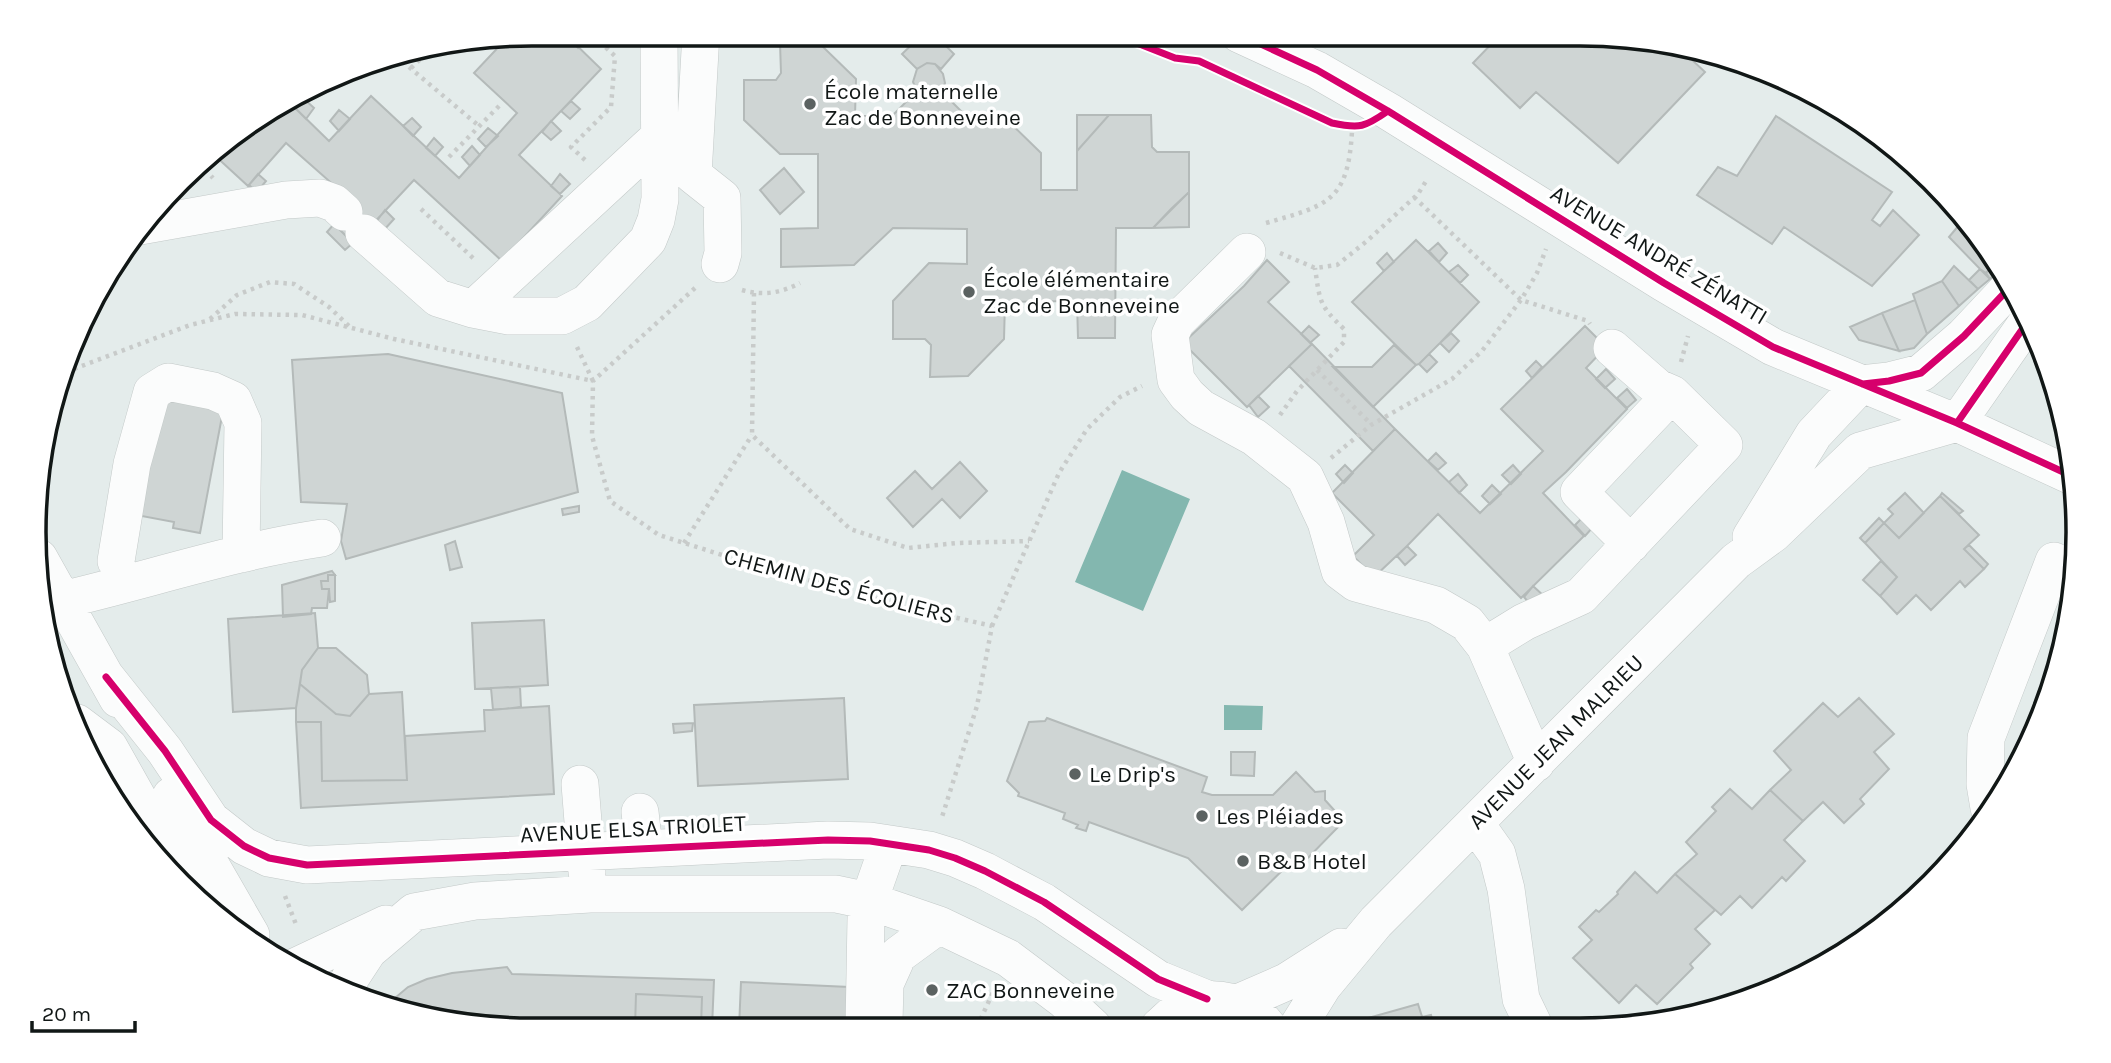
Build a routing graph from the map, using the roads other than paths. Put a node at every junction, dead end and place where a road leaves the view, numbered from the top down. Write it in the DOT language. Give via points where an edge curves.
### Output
graph roads {
  1 [pos="659,46"];
  2 [pos="700,46"];
  3 [pos="1265,46"];
  4 [pos="659,136"];
  5 [pos="156,223"];
  6 [pos="1256,238"];
  7 [pos="715,270"];
  8 [pos="2003,295"];
  9 [pos="473,309"];
  10 [pos="2021,330"];
  11 [pos="1612,348"];
  12 [pos="1861,384"];
  13 [pos="1672,394"];
  14 [pos="1957,423"];
  15 [pos="2061,471"];
  16 [pos="322,538"];
  17 [pos="1631,544"];
  18 [pos="257,549"];
  19 [pos="1736,561"];
  20 [pos="2054,561"];
  21 [pos="119,574"];
  22 [pos="48,576"];
  23 [pos="61,600"];
  24 [pos="1485,646"];
  25 [pos="106,677"];
  26 [pos="89,732"];
  27 [pos="1536,763"];
  28 [pos="580,784"];
  29 [pos="1987,797"];
  30 [pos="1475,823"];
  31 [pos="889,844"];
  32 [pos="584,850"];
  33 [pos="170,857"];
  34 [pos="590,894"];
  35 [pos="869,901"];
  36 [pos="414,912"];
  37 [pos="1376,922"];
  38 [pos="245,923"];
  39 [pos="939,925"];
  40 [pos="306,961"];
  41 [pos="348,982"];
  42 [pos="1222,1001"];
  43 [pos="864,1018"];
  44 [pos="884,1018"];
  45 [pos="1083,1018"];
  46 [pos="1170,1018"];
  47 [pos="1262,1018"];
  48 [pos="1303,1018"];
  49 [pos="1530,1018"];
  1 -- 4 [label="street"];
  2 -- 7 [label="street" via="694,175 722,198 723,253"];
  3 -- 12 [label="street, AVENUE ANDRÉ ZÉNATTI" via="1388,111 1773,347"];
  4 -- 9 [label="street"];
  4 -- 9 [label="street" via="660,199 648,240 587,303 562,316 509,316"];
  5 -- 9 [label="street" via="320,198 334,203 438,298"];
  6 -- 24 [label="street" via="1176,322 1170,335 1176,380 1201,408 1261,443 1306,477 1326,522 1340,571 1356,583 1436,605 1466,623"];
  8 -- 12 [label="street" via="1921,373"];
  10 -- 14 [label="street"];
  11 -- 13 [label="street" via="1658,388"];
  12 -- 14 [label="street, AVENUE ANDRÉ ZÉNATTI"];
  12 -- 19 [label="street, AVENUE JEAN MALRIEU" via="1814,434"];
  13 -- 17 [label="street" via="1724,446"];
  13 -- 17 [label="street" via="1579,492"];
  14 -- 15 [label="street, AVENUE ANDRÉ ZÉNATTI"];
  14 -- 19 [label="street, AVENUE JEAN MALRIEU" via="1860,451 1773,534"];
  16 -- 18 [label="street"];
  17 -- 24 [label="street" via="1581,596"];
  18 -- 21 [label="street"];
  18 -- 21 [label="street" via="243,423 233,400 168,382 152,392 132,464"];
  19 -- 27 [label="street, AVENUE JEAN MALRIEU"];
  20 -- 29 [label="street" via="1986,738"];
  21 -- 23 [label="street"];
  22 -- 23 [label="street"];
  23 -- 25 [label="street"];
  24 -- 27 [label="street"];
  25 -- 32 [label="street, AVENUE ELSA TRIOLET" via="165,751 211,820 244,846 269,858 307,865"];
  25 -- 38 [label="street"];
  26 -- 33 [label="street" via="108,747"];
  27 -- 30 [label="street, AVENUE JEAN MALRIEU"];
  28 -- 32 [label="street"];
  30 -- 37 [label="street, AVENUE JEAN MALRIEU"];
  30 -- 49 [label="street" via="1497,854 1521,999"];
  31 -- 32 [label="street, AVENUE ELSA TRIOLET" via="642,829"];
  31 -- 35 [label="street"];
  31 -- 42 [label="street, AVENUE ELSA TRIOLET" via="929,849 985,871 1045,902 1158,979"];
  32 -- 34 [label="street"];
  34 -- 35 [label="street" via="835,894"];
  34 -- 36 [label="street" via="475,901"];
  35 -- 39 [label="street"];
  35 -- 43 [label="street"];
  36 -- 40 [label="street"];
  36 -- 41 [label="street" via="368,951"];
  37 -- 42 [label="street, AVENUE JEAN MALRIEU" via="1286,982"];
  37 -- 48 [label="street, AVENUE JEAN MALRIEU"];
  39 -- 44 [label="street" via="898,955 885,984"];
  39 -- 45 [label="street" via="1008,958"];
  42 -- 46 [label="street, AVENUE JEAN MALRIEU" via="1183,1007"];
  42 -- 47 [label="street, AVENUE ELSA TRIOLET"];
}
